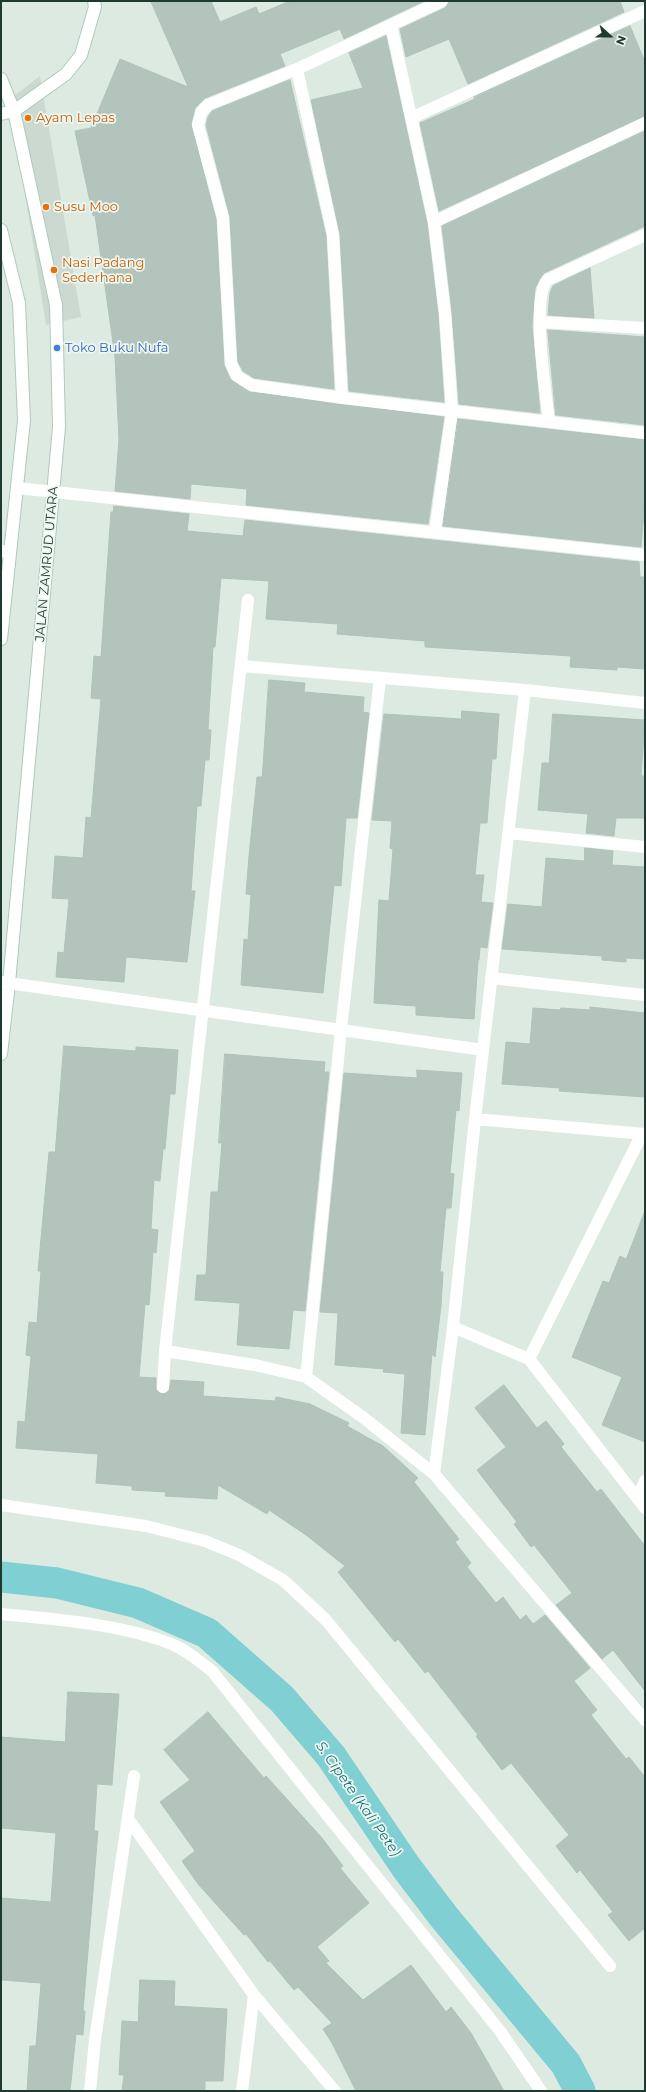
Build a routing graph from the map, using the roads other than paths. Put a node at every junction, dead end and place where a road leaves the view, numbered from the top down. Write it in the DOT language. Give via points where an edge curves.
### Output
graph roads {
  1 [pos="94,1"];
  2 [pos="442,1"];
  3 [pos="645,10"];
  4 [pos="391,25"];
  5 [pos="297,69"];
  6 [pos="1,79"];
  7 [pos="14,111"];
  8 [pos="1,114"];
  9 [pos="411,118"];
  10 [pos="645,123"];
  11 [pos="434,222"];
  12 [pos="1,230"];
  13 [pos="645,236"];
  14 [pos="540,322"];
  15 [pos="645,328"];
  16 [pos="342,398"];
  17 [pos="452,411"];
  18 [pos="549,422"];
  19 [pos="645,433"];
  20 [pos="17,488"];
  21 [pos="53,493"];
  22 [pos="435,532"];
  23 [pos="6,551"];
  24 [pos="645,555"];
  25 [pos="248,600"];
  26 [pos="1,639"];
  27 [pos="241,666"];
  28 [pos="380,678"];
  29 [pos="525,690"];
  30 [pos="645,703"];
  31 [pos="508,833"];
  32 [pos="645,847"];
  33 [pos="492,978"];
  34 [pos="5,983"];
  35 [pos="645,995"];
  36 [pos="203,1010"];
  37 [pos="341,1030"];
  38 [pos="483,1050"];
  39 [pos="1,1054"];
  40 [pos="475,1119"];
  41 [pos="644,1134"];
  42 [pos="453,1327"];
  43 [pos="165,1351"];
  44 [pos="529,1359"];
  45 [pos="306,1377"];
  46 [pos="163,1386"];
  47 [pos="434,1474"];
  48 [pos="645,1482"];
  49 [pos="637,1498"];
  50 [pos="1,1505"];
  51 [pos="645,1508"];
  52 [pos="1,1614"];
  53 [pos="645,1720"];
  54 [pos="134,1776"];
  55 [pos="129,1820"];
  56 [pos="610,1966"];
  57 [pos="254,1995"];
  58 [pos="90,2091"];
  59 [pos="242,2091"];
  60 [pos="335,2091"];
  61 [pos="541,2091"];
  1 -- 7 [label="street" via="95,7 81,56 66,74"];
  2 -- 4 [label="street"];
  3 -- 9 [label="street"];
  4 -- 5 [label="street"];
  4 -- 9 [label="street"];
  5 -- 16 [label="street" via="334,234"];
  5 -- 16 [label="street" via="208,105 201,113 198,125 223,218 231,364 237,376 251,385"];
  6 -- 7 [label="street, JALAN ZAMRUD UTARA"];
  7 -- 8 [label="street"];
  7 -- 21 [label="street, JALAN ZAMRUD UTARA" via="56,305 59,427"];
  9 -- 11 [label="street"];
  10 -- 11 [label="street"];
  11 -- 17 [label="street" via="445,313"];
  12 -- 20 [label="street" via="19,303 24,420"];
  13 -- 14 [label="street" via="548,280 542,289"];
  14 -- 15 [label="street"];
  14 -- 18 [label="street"];
  16 -- 17 [label="street"];
  17 -- 18 [label="street"];
  17 -- 22 [label="street"];
  18 -- 19 [label="street"];
  20 -- 21 [label="street"];
  20 -- 23 [label="street"];
  21 -- 22 [label="street"];
  21 -- 34 [label="street, JALAN ZAMRUD UTARA"];
  22 -- 24 [label="street"];
  23 -- 26 [label="street"];
  25 -- 27 [label="street"];
  27 -- 28 [label="street"];
  27 -- 36 [label="street"];
  28 -- 29 [label="street"];
  28 -- 37 [label="street"];
  29 -- 30 [label="street"];
  29 -- 31 [label="street"];
  31 -- 32 [label="street"];
  31 -- 33 [label="street"];
  33 -- 35 [label="street"];
  33 -- 38 [label="street"];
  34 -- 36 [label="street"];
  34 -- 39 [label="street, JALAN ZAMRUD UTARA"];
  36 -- 37 [label="street"];
  36 -- 43 [label="street"];
  37 -- 38 [label="street"];
  37 -- 45 [label="street"];
  38 -- 40 [label="street"];
  40 -- 41 [label="street"];
  40 -- 42 [label="street"];
  41 -- 44 [label="street"];
  42 -- 44 [label="street"];
  42 -- 47 [label="street"];
  43 -- 45 [label="street" via="255,1365"];
  43 -- 46 [label="street"];
  44 -- 49 [label="street"];
  45 -- 47 [label="street" via="364,1418"];
  47 -- 53 [label="street"];
  48 -- 49 [label="street"];
  49 -- 51 [label="street"];
  50 -- 56 [label="street" via="146,1526 205,1540 239,1555 283,1580 331,1626"];
  52 -- 61 [label="street" via="84,1623 162,1641 194,1656 212,1671 500,2031"];
  54 -- 55 [label="street"];
  55 -- 57 [label="street"];
  55 -- 58 [label="street" via="95,2040"];
  57 -- 59 [label="street"];
  57 -- 60 [label="street"];
}
